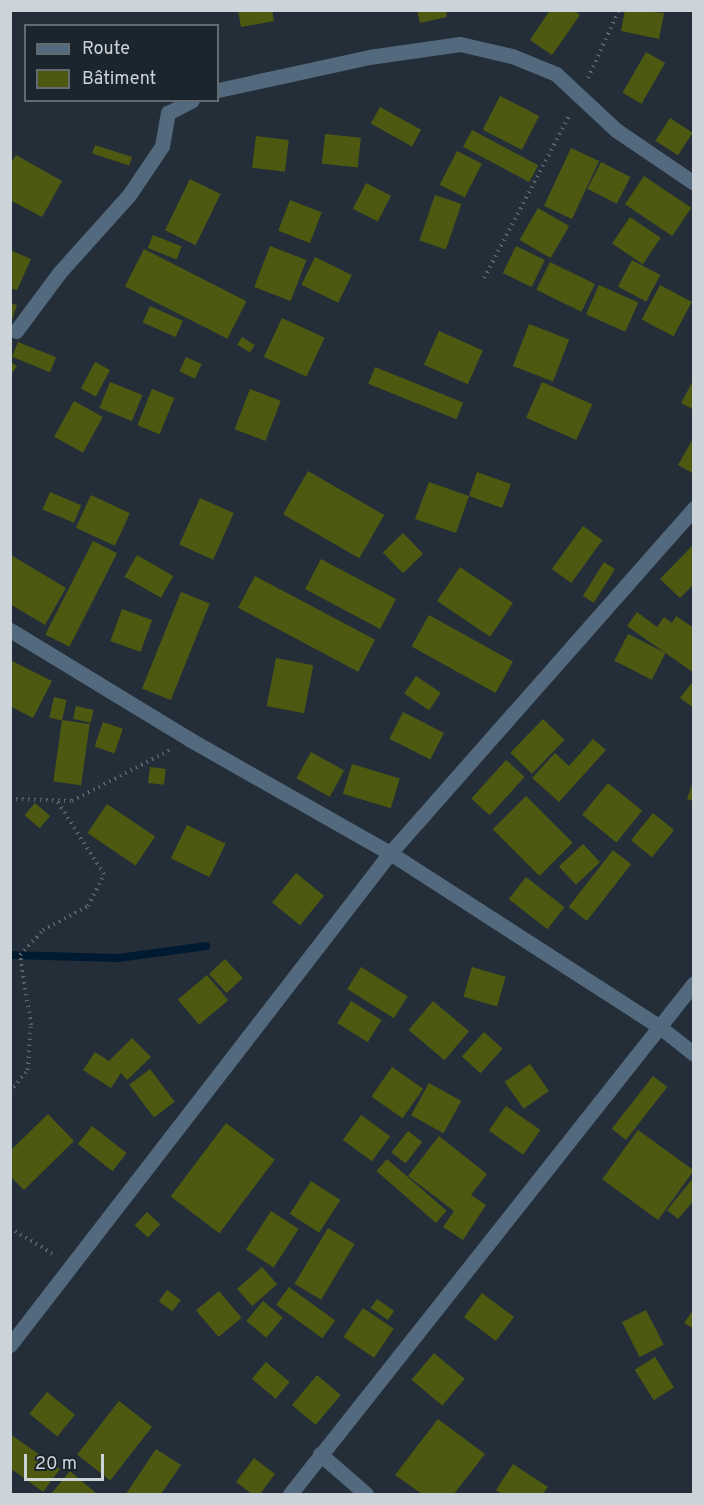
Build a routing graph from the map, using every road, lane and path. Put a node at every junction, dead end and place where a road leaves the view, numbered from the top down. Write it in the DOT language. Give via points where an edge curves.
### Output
graph roads {
  1 [pos="619,10"];
  2 [pos="219,90"];
  3 [pos="579,96"];
  4 [pos="188,102"];
  5 [pos="693,183"];
  6 [pos="484,278"];
  7 [pos="16,331"];
  8 [pos="693,508"];
  9 [pos="10,630"];
  10 [pos="189,740"];
  11 [pos="11,799"];
  12 [pos="57,801"];
  13 [pos="390,854"];
  14 [pos="693,983"];
  15 [pos="660,1027"];
  16 [pos="693,1054"];
  17 [pos="10,1092"];
  18 [pos="10,1228"];
  19 [pos="72,1266"];
  20 [pos="10,1345"];
  21 [pos="320,1455"];
  22 [pos="290,1494"];
  23 [pos="366,1494"];
  1 -- 3 [label="path"];
  2 -- 3 [label="street" via="369,57 460,44 512,56 556,74"];
  3 -- 5 [label="street" via="616,130"];
  3 -- 6 [label="path"];
  4 -- 7 [label="street" via="168,113 162,146 129,195 59,273"];
  8 -- 13 [label="street"];
  9 -- 10 [label="street"];
  10 -- 12 [label="path" via="72,801"];
  10 -- 13 [label="street"];
  11 -- 12 [label="path"];
  12 -- 17 [label="path" via="104,874 88,906 43,930 20,955 30,1025 28,1070"];
  13 -- 15 [label="street"];
  13 -- 19 [label="street"];
  14 -- 15 [label="street"];
  15 -- 16 [label="street"];
  15 -- 21 [label="street"];
  18 -- 19 [label="path"];
  19 -- 20 [label="street"];
  21 -- 22 [label="street"];
  21 -- 23 [label="street"];
}
